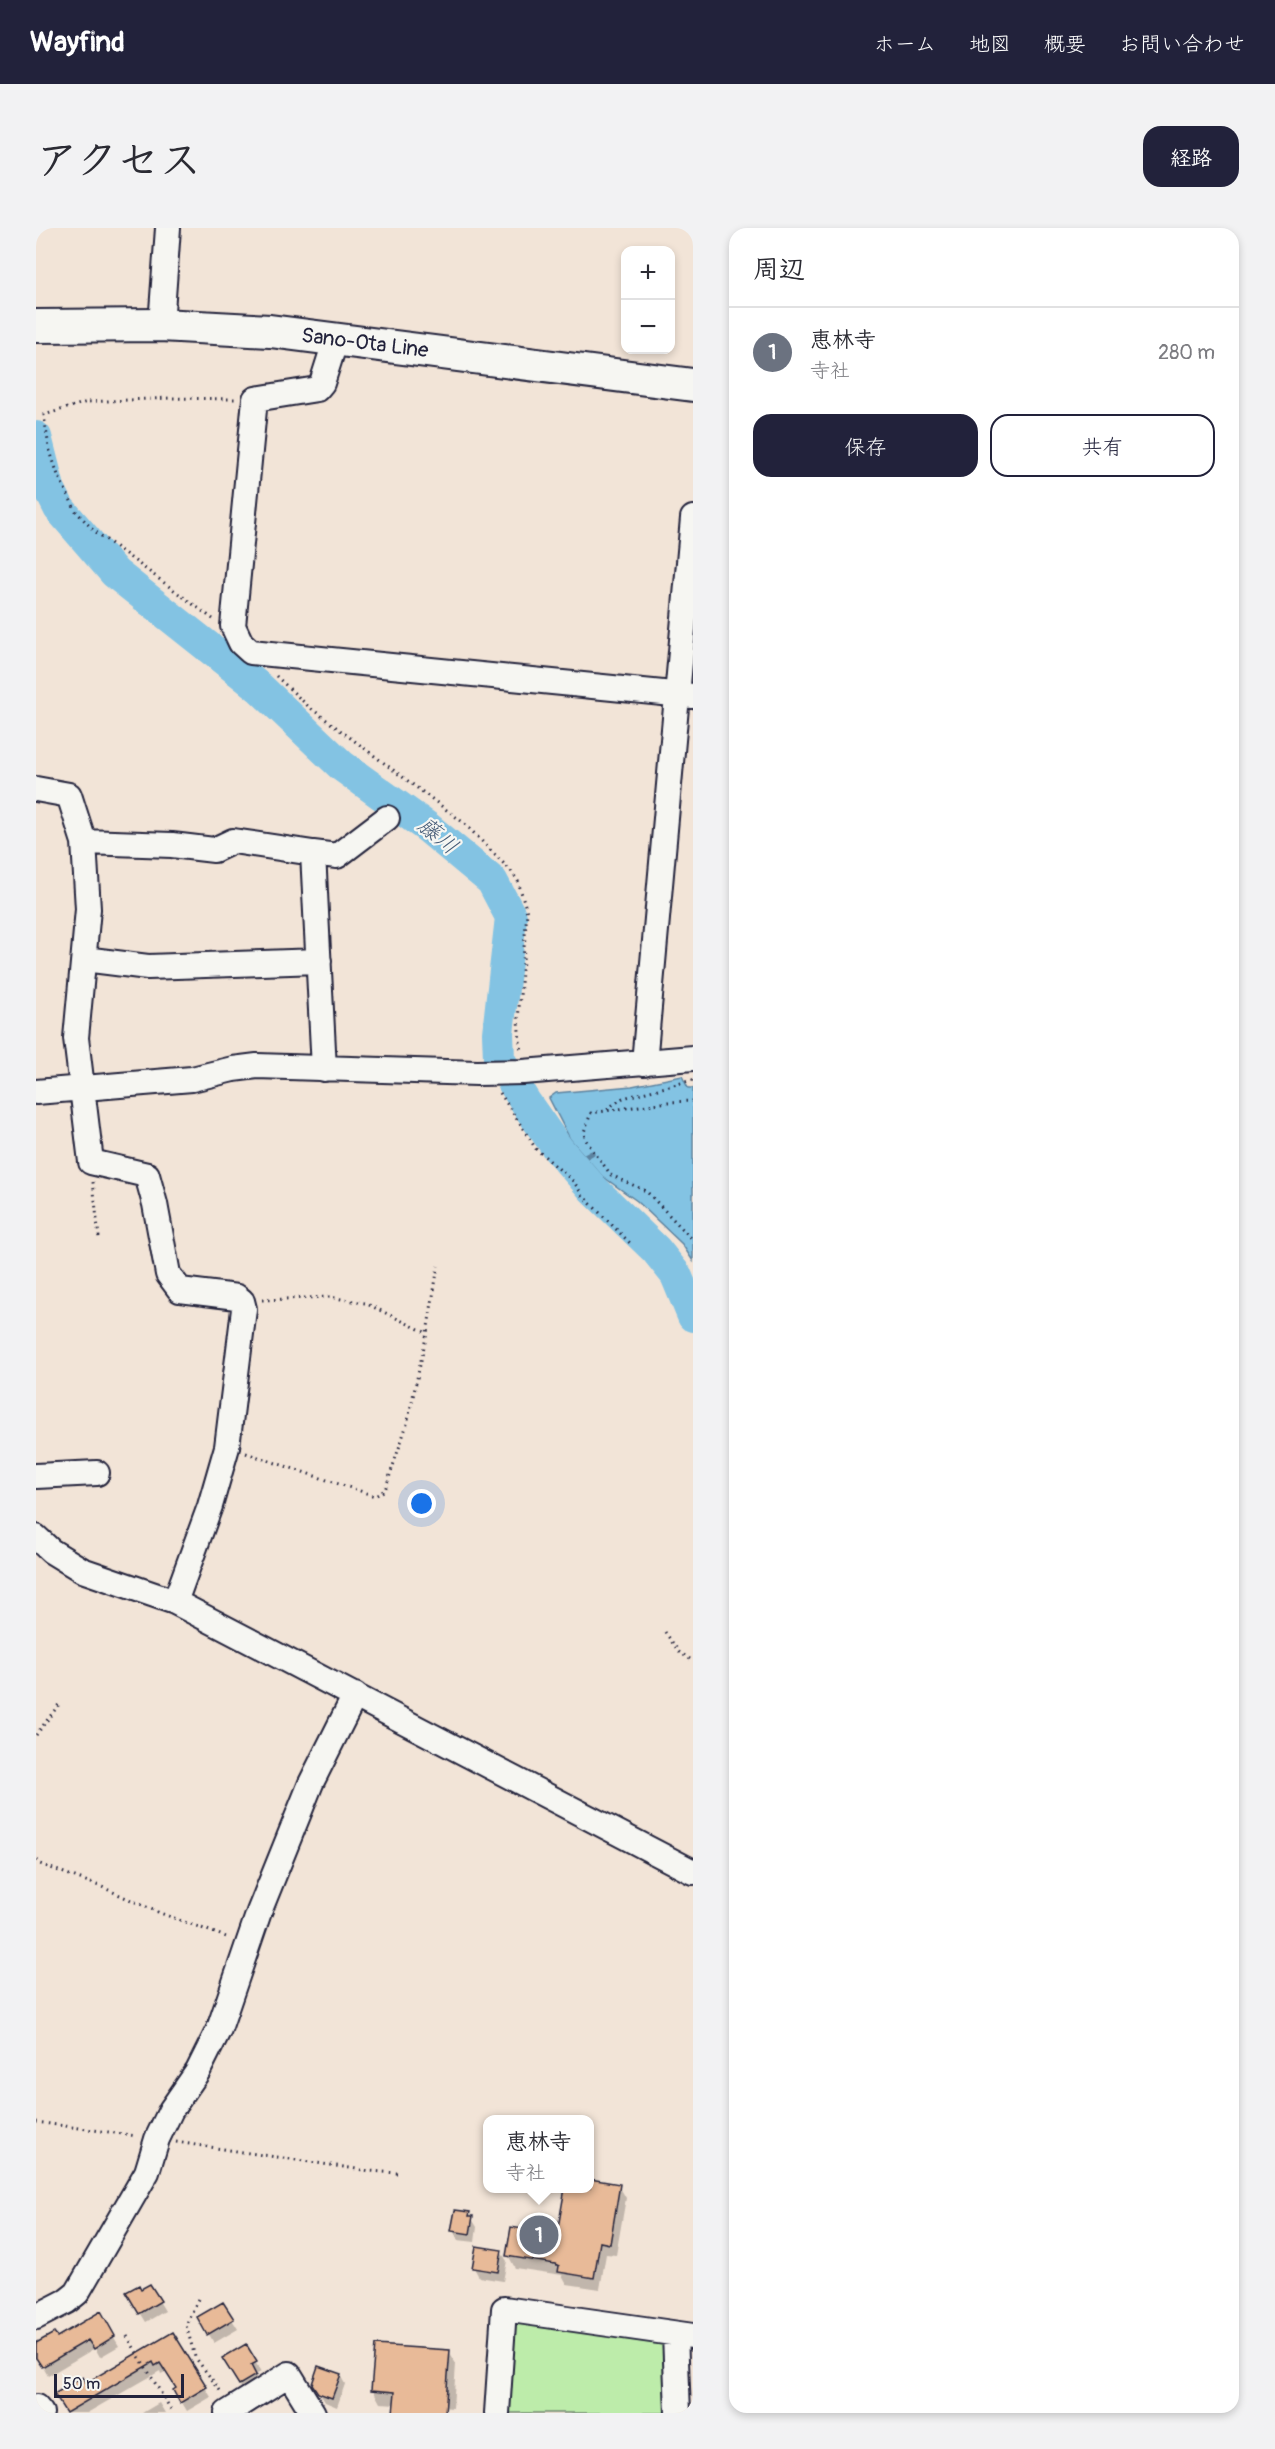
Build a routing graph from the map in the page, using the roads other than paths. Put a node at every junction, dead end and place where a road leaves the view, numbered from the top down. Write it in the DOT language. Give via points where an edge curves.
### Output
graph roads {
  1 [pos="168,228"];
  2 [pos="161,325"];
  3 [pos="36,326"];
  4 [pos="336,339"];
  5 [pos="693,385"];
  6 [pos="693,518"];
  7 [pos="684,695"];
  8 [pos="36,789"];
  9 [pos="387,818"];
  10 [pos="84,842"];
  11 [pos="313,853"];
  12 [pos="84,958"];
  13 [pos="319,961"];
  14 [pos="693,1058"];
  15 [pos="644,1063"];
  16 [pos="324,1068"];
  17 [pos="81,1090"];
  18 [pos="36,1092"];
  19 [pos="97,1473"];
  20 [pos="36,1476"];
  21 [pos="36,1537"];
  22 [pos="175,1602"];
  23 [pos="355,1695"];
  24 [pos="693,1872"];
  25 [pos="36,2317"];
  26 [pos="684,2335"];
  27 [pos="36,2407"];
  28 [pos="230,2411"];
  29 [pos="41,2413"];
  30 [pos="313,2413"];
  31 [pos="497,2413"];
  32 [pos="678,2413"];
  1 -- 2 [label="street"];
  2 -- 3 [label="main road, Sano-Ota Line"];
  2 -- 4 [label="main road, Sano-Ota Line"];
  4 -- 5 [label="main road, Sano-Ota Line"];
  4 -- 7 [label="street" via="317,389 255,399 233,626 242,643 251,652"];
  6 -- 7 [label="street"];
  7 -- 15 [label="street"];
  8 -- 10 [label="street" via="69,795"];
  9 -- 11 [label="street" via="337,856"];
  10 -- 11 [label="street" via="214,850 233,841"];
  10 -- 12 [label="street" via="88,909"];
  11 -- 13 [label="street"];
  12 -- 13 [label="street" via="148,968"];
  12 -- 17 [label="street" via="76,1038"];
  13 -- 16 [label="street"];
  14 -- 15 [label="street"];
  15 -- 16 [label="street" via="489,1073"];
  16 -- 17 [label="street" via="257,1066 192,1079"];
  17 -- 18 [label="street"];
  17 -- 22 [label="street" via="91,1162 147,1175 168,1274 180,1290 237,1297 244,1309 227,1447"];
  19 -- 20 [label="street"];
  21 -- 22 [label="street" via="82,1570"];
  22 -- 23 [label="street"];
  23 -- 24 [label="street"];
  23 -- 25 [label="street" via="311,1782 219,2029 198,2071 171,2110 147,2172 77,2293"];
  26 -- 31 [label="street" via="504,2309"];
  26 -- 32 [label="street"];
  27 -- 29 [label="street"];
  28 -- 30 [label="street" via="289,2374"];
}
